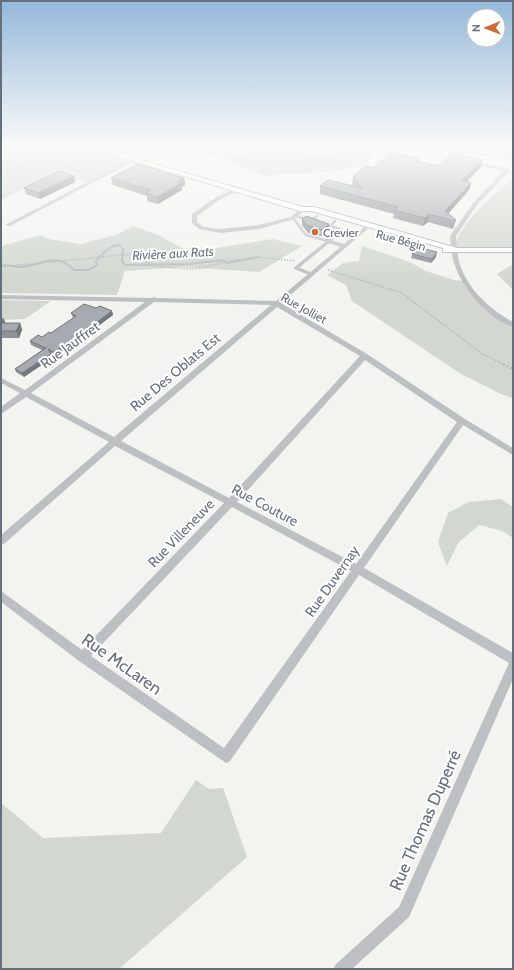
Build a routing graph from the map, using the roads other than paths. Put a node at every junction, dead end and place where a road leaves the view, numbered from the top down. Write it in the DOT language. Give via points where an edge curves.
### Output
graph roads {
  1 [pos="73,191"];
  2 [pos="233,191"];
  3 [pos="240,191"];
  4 [pos="487,191"];
  5 [pos="303,209"];
  6 [pos="295,217"];
  7 [pos="314,218"];
  8 [pos="333,223"];
  9 [pos="8,225"];
  10 [pos="366,227"];
  11 [pos="327,242"];
  12 [pos="344,246"];
  13 [pos="454,249"];
  14 [pos="513,250"];
  15 [pos="311,274"];
  16 [pos="1,296"];
  17 [pos="154,299"];
  18 [pos="276,303"];
  19 [pos="513,325"];
  20 [pos="364,356"];
  21 [pos="1,380"];
  22 [pos="26,393"];
  23 [pos="1,410"];
  24 [pos="462,421"];
  25 [pos="114,442"];
  26 [pos="513,452"];
  27 [pos="230,503"];
  28 [pos="1,541"];
  29 [pos="357,569"];
  30 [pos="1,596"];
  31 [pos="83,657"];
  32 [pos="513,659"];
  33 [pos="513,666"];
  34 [pos="226,757"];
  35 [pos="341,969"];
  1 -- 9 [label="street"];
  2 -- 6 [label="street" via="194,215 194,222 201,228 220,231 258,226"];
  3 -- 5 [label="street, Rue Bégin"];
  4 -- 13 [label="street" via="453,236"];
  5 -- 6 [label="street"];
  5 -- 7 [label="street, Rue Bégin"];
  5 -- 10 [label="street, Rue Bégin" via="311,209"];
  6 -- 7 [label="lane"];
  6 -- 11 [label="lane" via="306,235"];
  7 -- 8 [label="street, Rue Bégin"];
  8 -- 10 [label="street, Rue Bégin"];
  8 -- 11 [label="lane" via="343,230"];
  10 -- 12 [label="street, Rue Des Oblats Est"];
  10 -- 13 [label="street, Rue Bégin" via="438,249"];
  11 -- 12 [label="lane"];
  11 -- 15 [label="lane" via="296,268"];
  12 -- 15 [label="street, Rue Des Oblats Est"];
  13 -- 14 [label="street, Rue Bégin"];
  13 -- 19 [label="street" via="464,281 479,300"];
  15 -- 18 [label="street, Rue Des Oblats Est"];
  16 -- 17 [label="street, Rue Jolliet"];
  17 -- 18 [label="street, Rue Jolliet"];
  17 -- 22 [label="street, Rue Jauffret"];
  18 -- 20 [label="street, Rue Jolliet"];
  18 -- 25 [label="street, Rue Des Oblats Est"];
  20 -- 24 [label="street, Rue Jolliet"];
  20 -- 27 [label="street, Rue Villeneuve"];
  21 -- 22 [label="street, Rue Couture"];
  22 -- 23 [label="street, Rue Jauffret"];
  22 -- 25 [label="street, Rue Couture"];
  24 -- 26 [label="street, Rue Jolliet"];
  24 -- 29 [label="street, Rue Duvernay"];
  25 -- 27 [label="street, Rue Couture"];
  25 -- 28 [label="street, Rue Des Oblats Est"];
  27 -- 29 [label="street, Rue Couture"];
  27 -- 31 [label="street, Rue Villeneuve"];
  29 -- 32 [label="street, Rue Couture"];
  29 -- 34 [label="street, Rue Duvernay"];
  30 -- 31 [label="street, Rue McLaren"];
  31 -- 34 [label="street, Rue McLaren"];
  33 -- 35 [label="street, Rue Thomas Duperré" via="404,912"];
}
